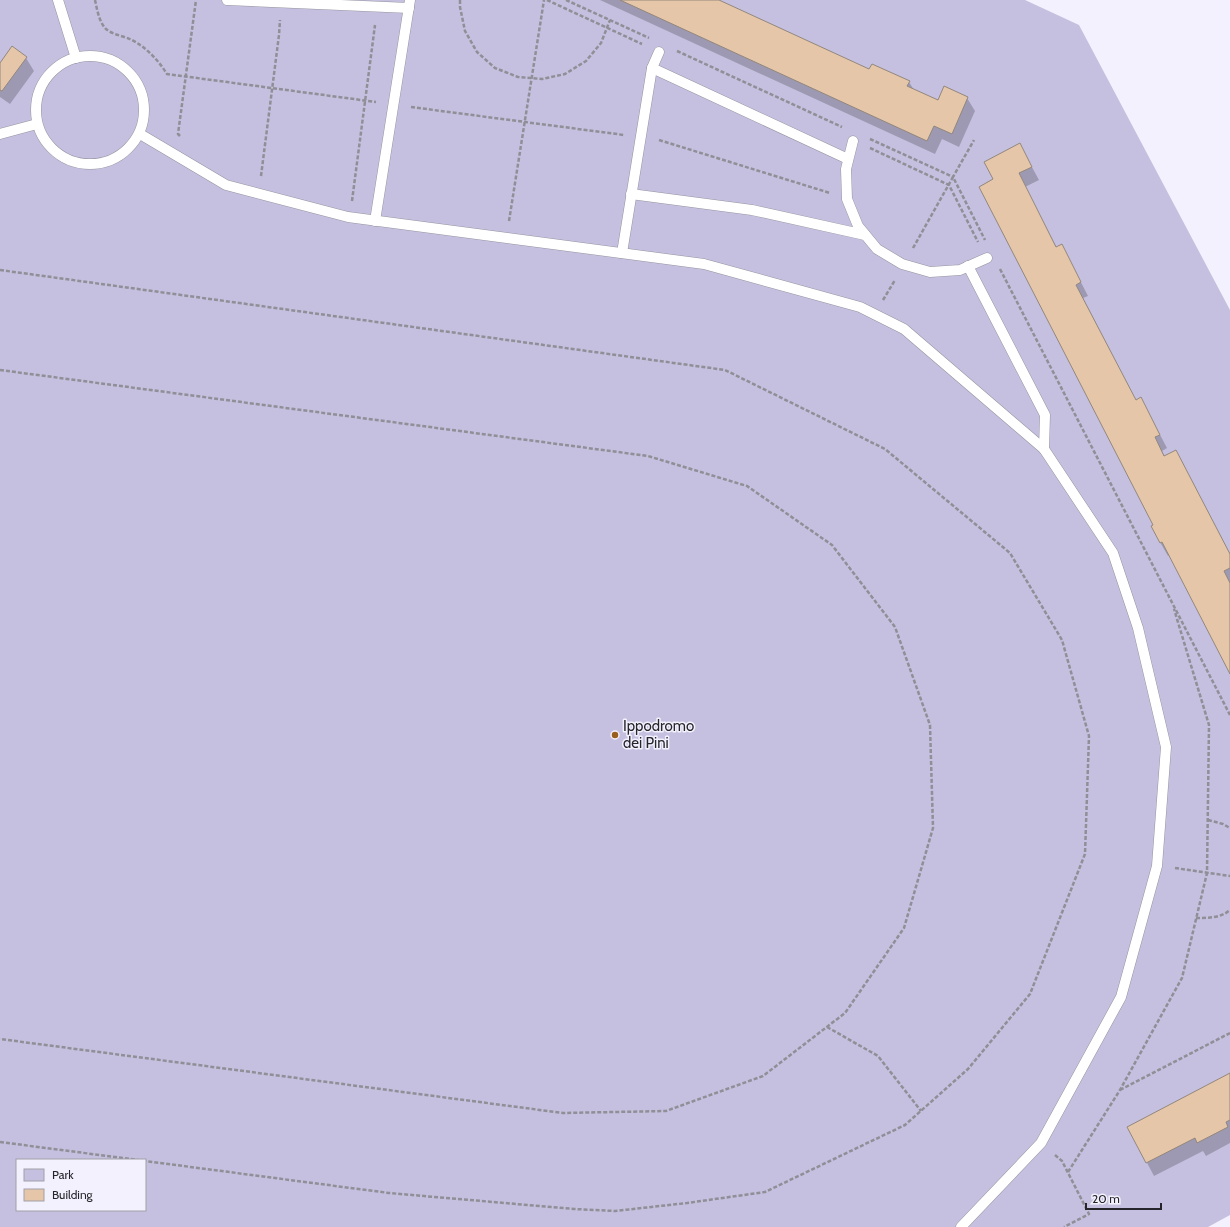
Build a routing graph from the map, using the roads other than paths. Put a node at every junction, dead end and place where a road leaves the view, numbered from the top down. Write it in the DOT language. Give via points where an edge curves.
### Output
graph roads {
  1 [pos="58,0"];
  2 [pos="227,0"];
  3 [pos="410,4"];
  4 [pos="659,52"];
  5 [pos="76,58"];
  6 [pos="652,68"];
  7 [pos="37,124"];
  8 [pos="0,134"];
  9 [pos="140,134"];
  10 [pos="853,141"];
  11 [pos="848,159"];
  12 [pos="631,194"];
  13 [pos="375,221"];
  14 [pos="865,235"];
  15 [pos="622,253"];
  16 [pos="987,258"];
  17 [pos="968,266"];
  18 [pos="1044,449"];
  19 [pos="961,1227"];
  1 -- 5 [label="lane"];
  2 -- 3 [label="lane" via="377,7"];
  3 -- 13 [label="lane"];
  4 -- 6 [label="lane"];
  5 -- 7 [label="lane" via="64,61 47,76 40,87 35,105"];
  5 -- 9 [label="lane" via="90,55 110,58 128,70 141,89 145,116"];
  6 -- 11 [label="lane"];
  6 -- 12 [label="lane"];
  7 -- 8 [label="lane"];
  7 -- 9 [label="lane" via="45,141 64,158 86,165 110,161 127,151"];
  9 -- 13 [label="lane" via="226,184 350,217"];
  10 -- 11 [label="lane"];
  11 -- 14 [label="lane" via="847,199 858,226"];
  12 -- 14 [label="lane" via="752,210"];
  12 -- 15 [label="lane"];
  13 -- 15 [label="lane"];
  14 -- 17 [label="lane" via="877,249 903,265 930,272 960,270"];
  15 -- 18 [label="lane" via="704,264 860,307 904,330"];
  16 -- 17 [label="lane"];
  17 -- 18 [label="lane" via="1045,415"];
  18 -- 19 [label="lane" via="1113,552 1138,628 1166,747 1157,866 1122,997 1041,1143"];
}
